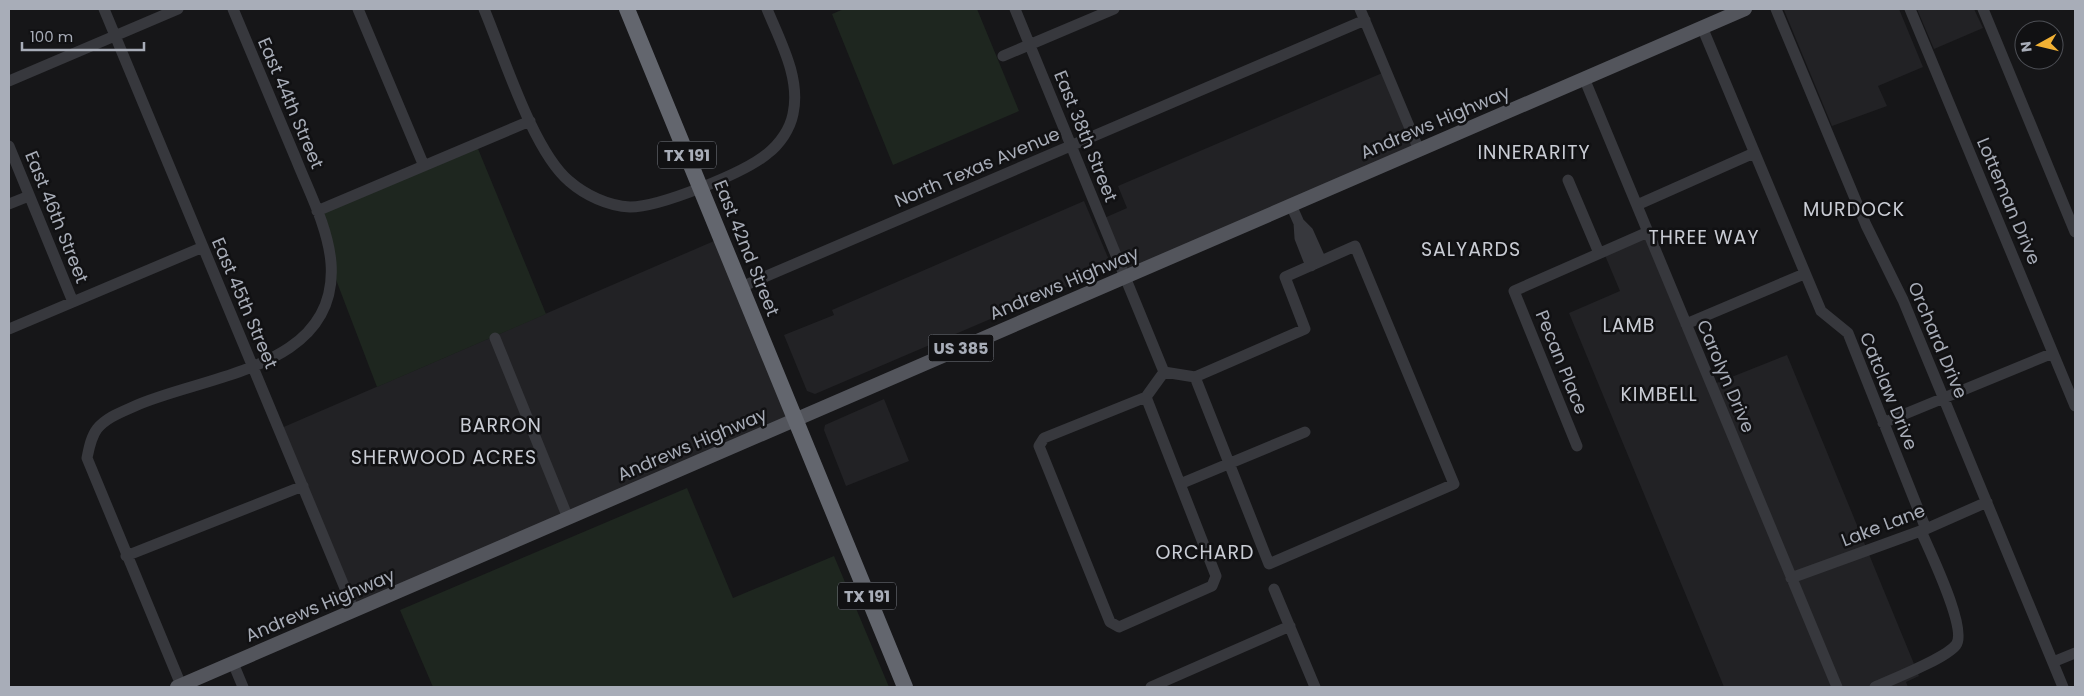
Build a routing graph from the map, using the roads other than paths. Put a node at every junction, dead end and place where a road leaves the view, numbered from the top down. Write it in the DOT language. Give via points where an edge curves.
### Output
graph roads {
  1 [pos="104,9"];
  2 [pos="178,9"];
  3 [pos="233,9"];
  4 [pos="358,9"];
  5 [pos="484,9"];
  6 [pos="627,9"];
  7 [pos="767,9"];
  8 [pos="1015,9"];
  9 [pos="1114,9"];
  10 [pos="1360,9"];
  11 [pos="1745,9"];
  12 [pos="1776,9"];
  13 [pos="1910,9"];
  14 [pos="1983,9"];
  15 [pos="1365,20"];
  16 [pos="1702,27"];
  17 [pos="115,36"];
  18 [pos="1030,44"];
  19 [pos="1003,56"];
  20 [pos="1584,78"];
  21 [pos="9,81"];
  22 [pos="530,121"];
  23 [pos="9,146"];
  24 [pos="1071,146"];
  25 [pos="1420,150"];
  26 [pos="1754,153"];
  27 [pos="424,166"];
  28 [pos="1568,180"];
  29 [pos="700,187"];
  30 [pos="29,196"];
  31 [pos="9,204"];
  32 [pos="1291,205"];
  33 [pos="1636,205"];
  34 [pos="317,211"];
  35 [pos="1648,232"];
  36 [pos="2075,232"];
  37 [pos="203,247"];
  38 [pos="1599,253"];
  39 [pos="1316,264"];
  40 [pos="1804,274"];
  41 [pos="1125,277"];
  42 [pos="741,287"];
  43 [pos="73,302"];
  44 [pos="1686,324"];
  45 [pos="9,329"];
  46 [pos="496,338"];
  47 [pos="2053,353"];
  48 [pos="253,367"];
  49 [pos="1164,372"];
  50 [pos="1194,377"];
  51 [pos="1146,397"];
  52 [pos="1944,399"];
  53 [pos="2075,406"];
  54 [pos="795,420"];
  55 [pos="1883,423"];
  56 [pos="1304,432"];
  57 [pos="1577,446"];
  58 [pos="1230,465"];
  59 [pos="1180,484"];
  60 [pos="303,486"];
  61 [pos="1987,502"];
  62 [pos="568,518"];
  63 [pos="1923,530"];
  64 [pos="126,556"];
  65 [pos="1791,578"];
  66 [pos="1274,589"];
  67 [pos="354,610"];
  68 [pos="1290,626"];
  69 [pos="2075,653"];
  70 [pos="2053,662"];
  71 [pos="233,663"];
  72 [pos="179,686"];
  73 [pos="243,687"];
  74 [pos="905,687"];
  75 [pos="1151,687"];
  76 [pos="1315,687"];
  77 [pos="1837,687"];
  78 [pos="1875,687"];
  79 [pos="2063,687"];
  1 -- 17 [label="street, East 45th Street"];
  2 -- 17 [label="street"];
  3 -- 34 [label="street, East 44th Street"];
  4 -- 27 [label="street"];
  5 -- 22 [label="street"];
  6 -- 29 [label="highway, East 42nd Street / TX 191"];
  7 -- 29 [label="street" via="794,80 795,102 790,125 777,145 757,162"];
  8 -- 18 [label="street, East 38th Street"];
  9 -- 18 [label="street"];
  10 -- 15 [label="street"];
  11 -- 16 [label="main road, Andrews Highway / US 385"];
  12 -- 52 [label="street, Orchard Drive" via="1866,225 1903,300"];
  13 -- 47 [label="street, Lotteman Drive"];
  14 -- 36 [label="street"];
  15 -- 24 [label="street, North Texas Avenue"];
  15 -- 25 [label="street"];
  16 -- 20 [label="main road, Andrews Highway / US 385"];
  16 -- 26 [label="street, Catclaw Drive"];
  17 -- 21 [label="street"];
  17 -- 37 [label="street, East 45th Street"];
  18 -- 19 [label="street"];
  18 -- 24 [label="street, East 38th Street"];
  20 -- 25 [label="main road, Andrews Highway / US 385"];
  20 -- 33 [label="street, Carolyn Drive"];
  22 -- 27 [label="street"];
  22 -- 29 [label="street" via="558,170 579,188 608,203 630,207 650,204"];
  23 -- 30 [label="street, East 46th Street"];
  24 -- 41 [label="street, East 38th Street"];
  24 -- 42 [label="street, North Texas Avenue"];
  25 -- 32 [label="main road, Andrews Highway / US 385"];
  26 -- 33 [label="street"];
  26 -- 40 [label="street, Catclaw Drive"];
  27 -- 34 [label="street"];
  28 -- 38 [label="street"];
  29 -- 42 [label="highway, East 42nd Street / TX 191"];
  30 -- 31 [label="street"];
  30 -- 43 [label="street, East 46th Street"];
  32 -- 39 [label="street" via="1299,223 1300,238"];
  32 -- 41 [label="main road, Andrews Highway / US 385"];
  33 -- 35 [label="street, Carolyn Drive"];
  34 -- 48 [label="street, East 44th Street" via="331,264 330,286 323,308 308,333"];
  35 -- 38 [label="street"];
  35 -- 44 [label="street, Carolyn Drive"];
  37 -- 43 [label="street"];
  37 -- 48 [label="street, East 45th Street"];
  38 -- 57 [label="street, Pecan Place" via="1514,291"];
  39 -- 50 [label="street" via="1285,277 1305,329"];
  39 -- 58 [label="street" via="1355,246 1454,484 1269,564"];
  40 -- 44 [label="street"];
  40 -- 55 [label="street, Catclaw Drive" via="1822,311 1848,333"];
  41 -- 49 [label="street, East 38th Street"];
  41 -- 54 [label="main road, Andrews Highway / US 385"];
  42 -- 54 [label="highway, East 42nd Street / TX 191"];
  43 -- 45 [label="street"];
  44 -- 65 [label="street, Carolyn Drive"];
  46 -- 62 [label="street"];
  47 -- 52 [label="street"];
  47 -- 53 [label="street, Lotteman Drive"];
  48 -- 60 [label="street, East 45th Street"];
  48 -- 64 [label="street, East 44th Street" via="143,402 113,415 97,430 87,458"];
  49 -- 50 [label="street"];
  49 -- 51 [label="street"];
  50 -- 58 [label="street"];
  51 -- 59 [label="street"];
  51 -- 59 [label="street" via="1044,438 1039,446 1110,622 1118,627 1212,586 1216,576"];
  52 -- 55 [label="street"];
  52 -- 61 [label="street, Orchard Drive"];
  54 -- 62 [label="main road, Andrews Highway / US 385"];
  54 -- 74 [label="highway, TX 191"];
  55 -- 63 [label="street, Catclaw Drive"];
  56 -- 58 [label="street"];
  58 -- 59 [label="street"];
  60 -- 64 [label="street"];
  60 -- 67 [label="street, East 45th Street"];
  61 -- 63 [label="street, Lake Lane"];
  61 -- 70 [label="street, Orchard Drive"];
  62 -- 67 [label="main road, Andrews Highway / US 385"];
  63 -- 65 [label="street, Lake Lane"];
  63 -- 78 [label="street, Catclaw Drive" via="1956,616 1958,641 1938,658"];
  64 -- 72 [label="street, East 44th Street"];
  65 -- 77 [label="street, Carolyn Drive"];
  66 -- 68 [label="street"];
  67 -- 71 [label="main road, Andrews Highway / US 385"];
  68 -- 75 [label="street"];
  68 -- 76 [label="street"];
  69 -- 70 [label="street"];
  70 -- 79 [label="street, Orchard Drive"];
  71 -- 72 [label="main road, Andrews Highway / US 385"];
  71 -- 73 [label="street"];
}
